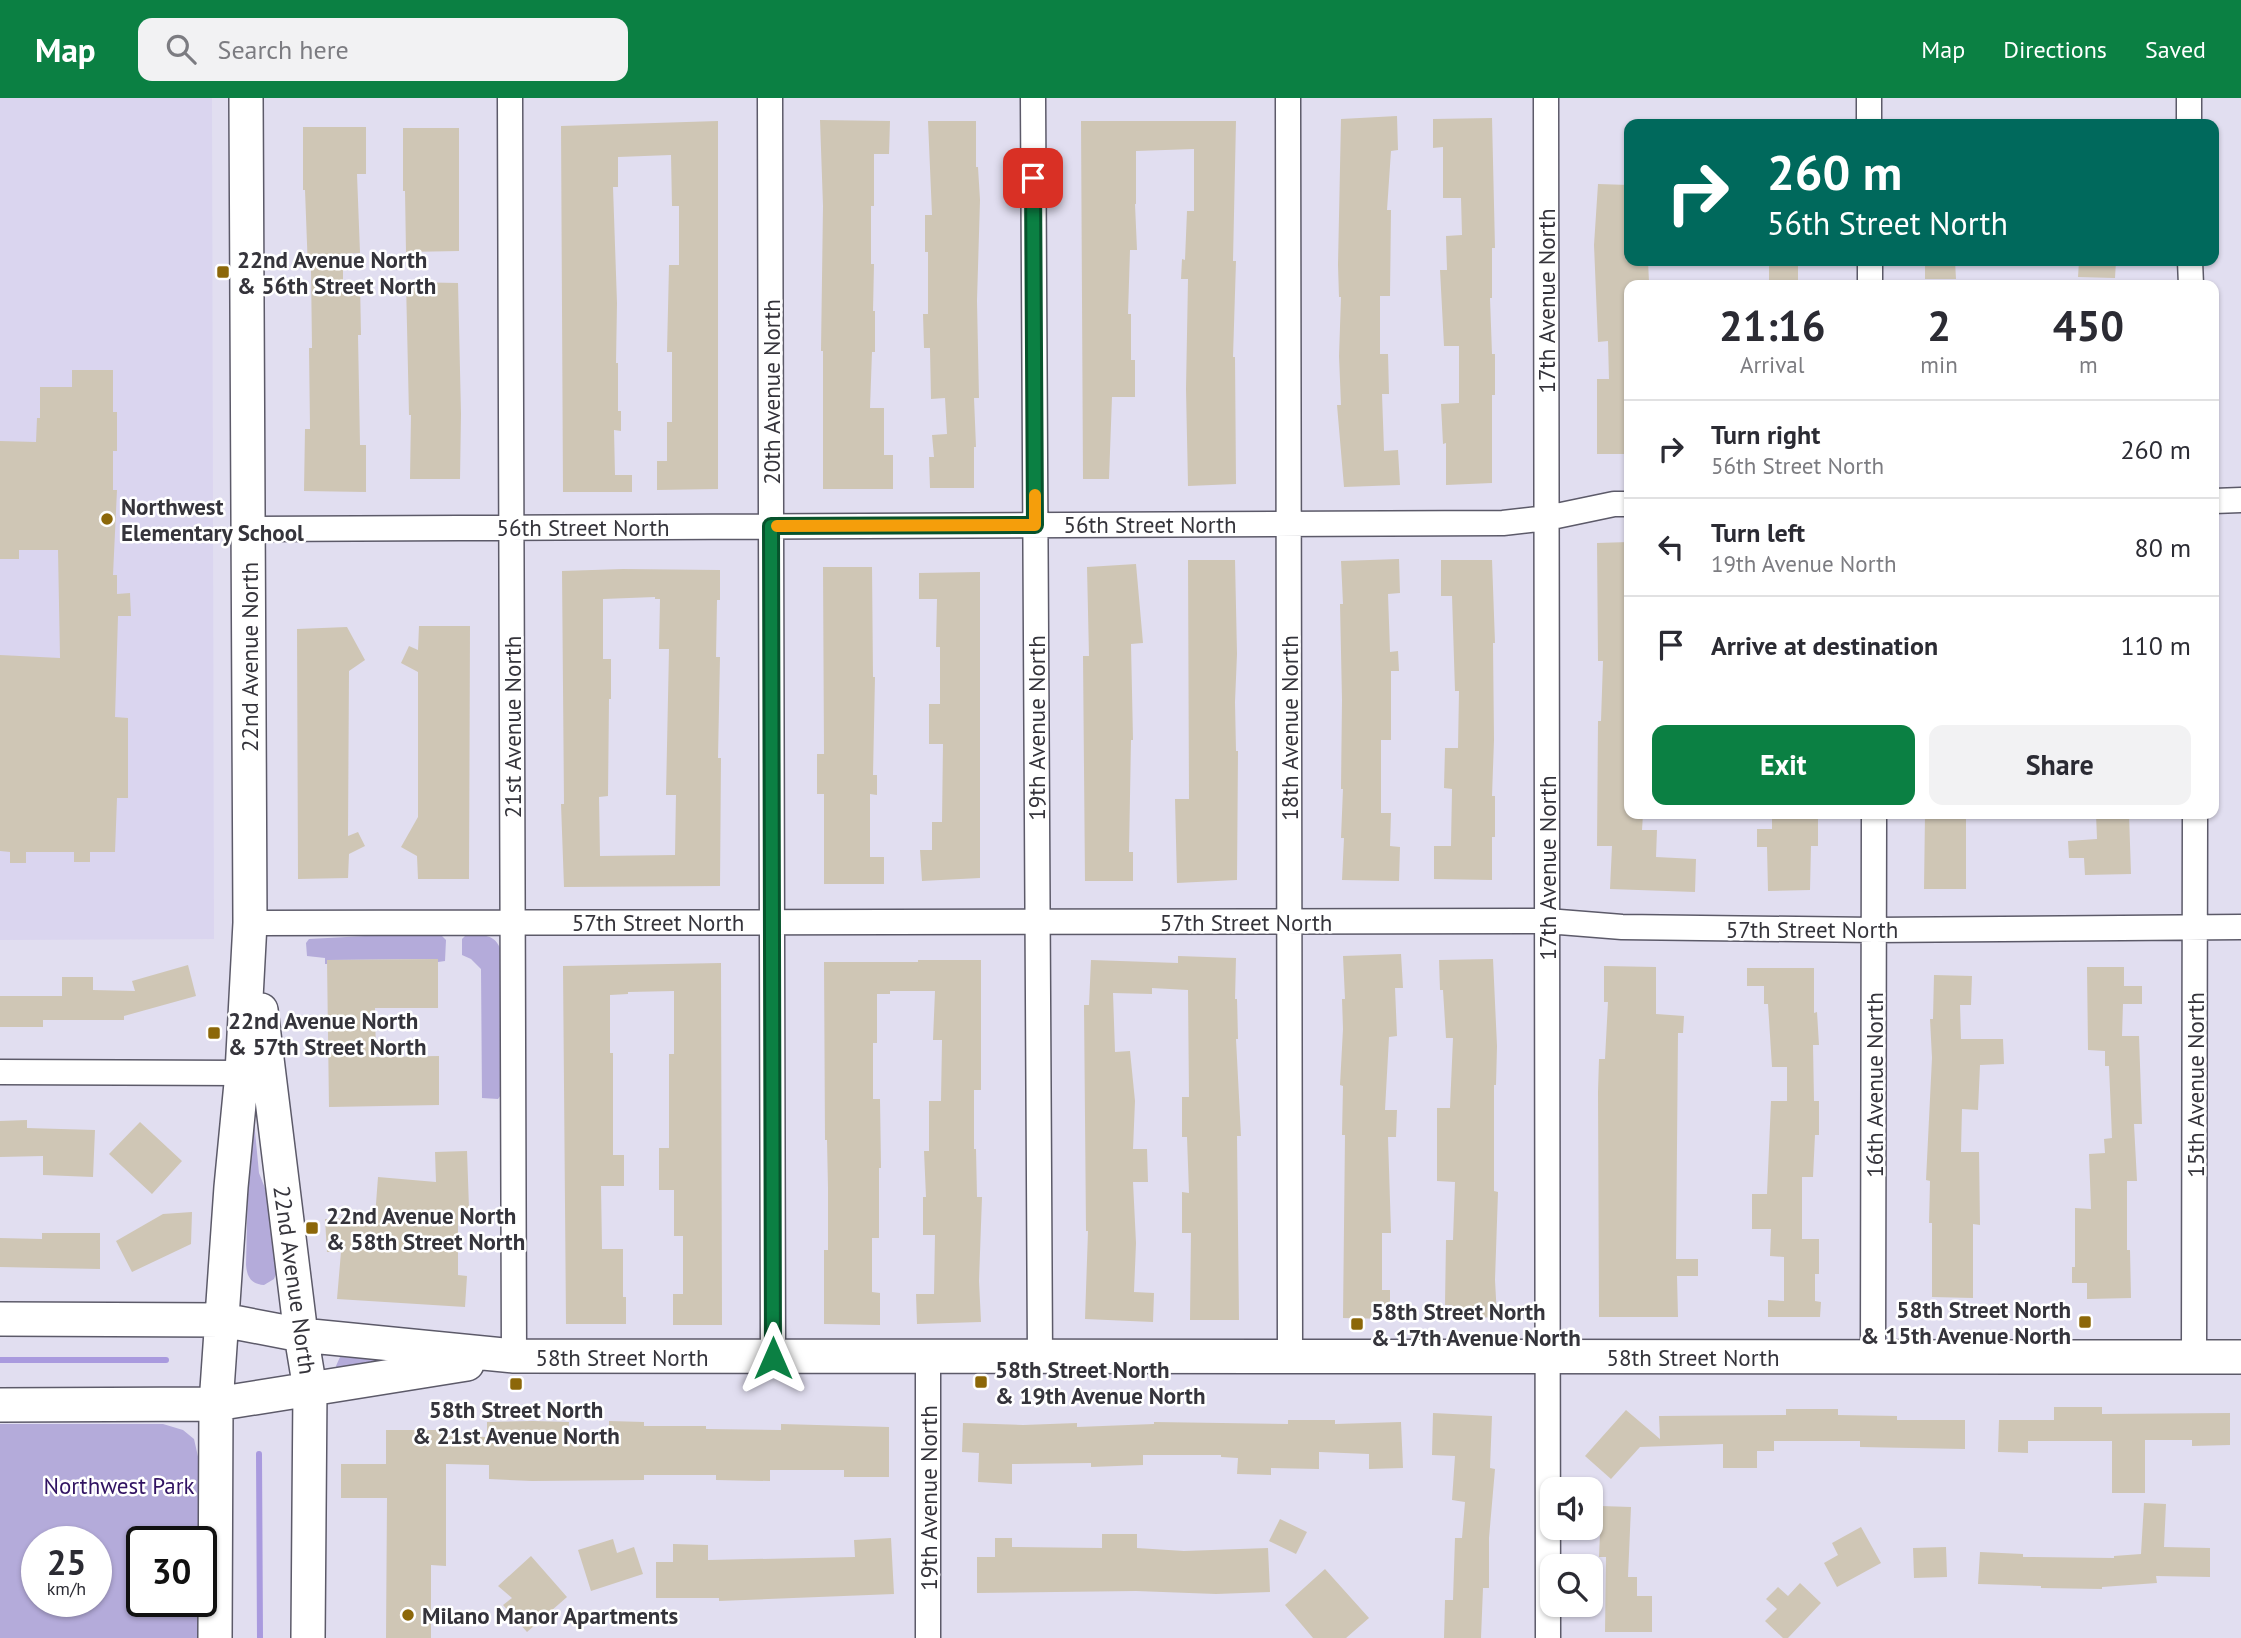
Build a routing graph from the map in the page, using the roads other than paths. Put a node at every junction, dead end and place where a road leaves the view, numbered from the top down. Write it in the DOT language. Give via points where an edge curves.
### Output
graph roads {
  1 [pos="246,98"];
  2 [pos="510,98"];
  3 [pos="770,98"];
  4 [pos="1033,98"];
  5 [pos="1287,98"];
  6 [pos="1546,98"];
  7 [pos="1869,98"];
  8 [pos="2189,98"];
  9 [pos="1869,119"];
  10 [pos="2189,119"];
  11 [pos="2241,500"];
  12 [pos="2219,501"];
  13 [pos="1624,504"];
  14 [pos="1547,518"];
  15 [pos="1289,523"];
  16 [pos="1035,525"];
  17 [pos="771,526"];
  18 [pos="512,528"];
  19 [pos="249,529"];
  20 [pos="1874,819"];
  21 [pos="2195,819"];
  22 [pos="1547,921"];
  23 [pos="513,922"];
  24 [pos="772,922"];
  25 [pos="1037,922"];
  26 [pos="1290,922"];
  27 [pos="250,923"];
  28 [pos="2196,927"];
  29 [pos="2241,927"];
  30 [pos="1874,930"];
  31 [pos="0,1072"];
  32 [pos="242,1073"];
  33 [pos="0,1319"];
  34 [pos="223,1320"];
  35 [pos="301,1335"];
  36 [pos="514,1356"];
  37 [pos="1290,1357"];
  38 [pos="1548,1357"];
  39 [pos="1873,1357"];
  40 [pos="2194,1357"];
  41 [pos="2241,1357"];
  42 [pos="773,1358"];
  43 [pos="928,1358"];
  44 [pos="1040,1358"];
  45 [pos="310,1389"];
  46 [pos="216,1404"];
  47 [pos="0,1405"];
  48 [pos="215,1638"];
  49 [pos="308,1638"];
  50 [pos="928,1638"];
  51 [pos="1548,1638"];
  1 -- 19 [label="street, 22nd Avenue North"];
  2 -- 18 [label="street, 21st Avenue North"];
  3 -- 17 [label="street, 20th Avenue North"];
  4 -- 16 [label="street, 19th Avenue North"];
  5 -- 15 [label="street, 18th Avenue North"];
  6 -- 14 [label="street, 17th Avenue North"];
  7 -- 9 [label="street"];
  8 -- 10 [label="street"];
  11 -- 12 [label="street"];
  13 -- 14 [label="street, 56th Street North"];
  14 -- 15 [label="street, 56th Street North" via="1503,523"];
  14 -- 22 [label="street, 17th Avenue North"];
  15 -- 16 [label="street, 56th Street North"];
  15 -- 26 [label="street, 18th Avenue North"];
  16 -- 17 [label="street, 56th Street North"];
  16 -- 25 [label="street, 19th Avenue North"];
  17 -- 18 [label="street, 56th Street North"];
  17 -- 24 [label="street, 20th Avenue North"];
  18 -- 19 [label="street, 56th Street North"];
  18 -- 23 [label="street, 21st Avenue North"];
  19 -- 27 [label="street, 22nd Avenue North"];
  20 -- 30 [label="street, 16th Avenue North"];
  21 -- 28 [label="street, 15th Avenue North"];
  22 -- 26 [label="street, 57th Street North"];
  22 -- 30 [label="street, 57th Street North" via="1622,927"];
  22 -- 38 [label="street, 17th Avenue North"];
  23 -- 24 [label="street, 57th Street North"];
  23 -- 27 [label="street, 57th Street North"];
  23 -- 36 [label="street, 21st Avenue North"];
  24 -- 25 [label="street, 57th Street North"];
  24 -- 42 [label="street, 20th Avenue North"];
  25 -- 26 [label="street, 57th Street North"];
  25 -- 44 [label="street, 19th Avenue North"];
  26 -- 37 [label="street, 18th Avenue North"];
  27 -- 32 [label="street, 22nd Avenue North"];
  27 -- 35 [label="street, 22nd Avenue North"];
  28 -- 29 [label="street, 57th Street North"];
  28 -- 30 [label="street, 57th Street North"];
  28 -- 40 [label="street, 15th Avenue North"];
  30 -- 39 [label="street, 16th Avenue North"];
  31 -- 32 [label="street"];
  32 -- 34 [label="street, 22nd Avenue North"];
  33 -- 34 [label="street, 58th Street North"];
  34 -- 35 [label="street, 58th Street North"];
  34 -- 46 [label="street, 22nd Avenue North"];
  35 -- 36 [label="street, 58th Street North"];
  35 -- 45 [label="street, 22nd Avenue North"];
  36 -- 42 [label="street, 58th Street North"];
  36 -- 45 [label="street, 58th Street North"];
  37 -- 38 [label="street, 58th Street North"];
  37 -- 44 [label="street, 58th Street North"];
  38 -- 39 [label="street, 58th Street North"];
  38 -- 51 [label="street, 17th Avenue North"];
  39 -- 40 [label="street, 58th Street North"];
  40 -- 41 [label="street, 58th Street North"];
  42 -- 43 [label="street, 58th Street North"];
  43 -- 44 [label="street, 58th Street North"];
  43 -- 50 [label="street, 19th Avenue North"];
  45 -- 46 [label="street, 58th Street North"];
  45 -- 49 [label="street, 22nd Avenue North"];
  46 -- 47 [label="street, 58th Street North"];
  46 -- 48 [label="street, 22nd Avenue North"];
}
